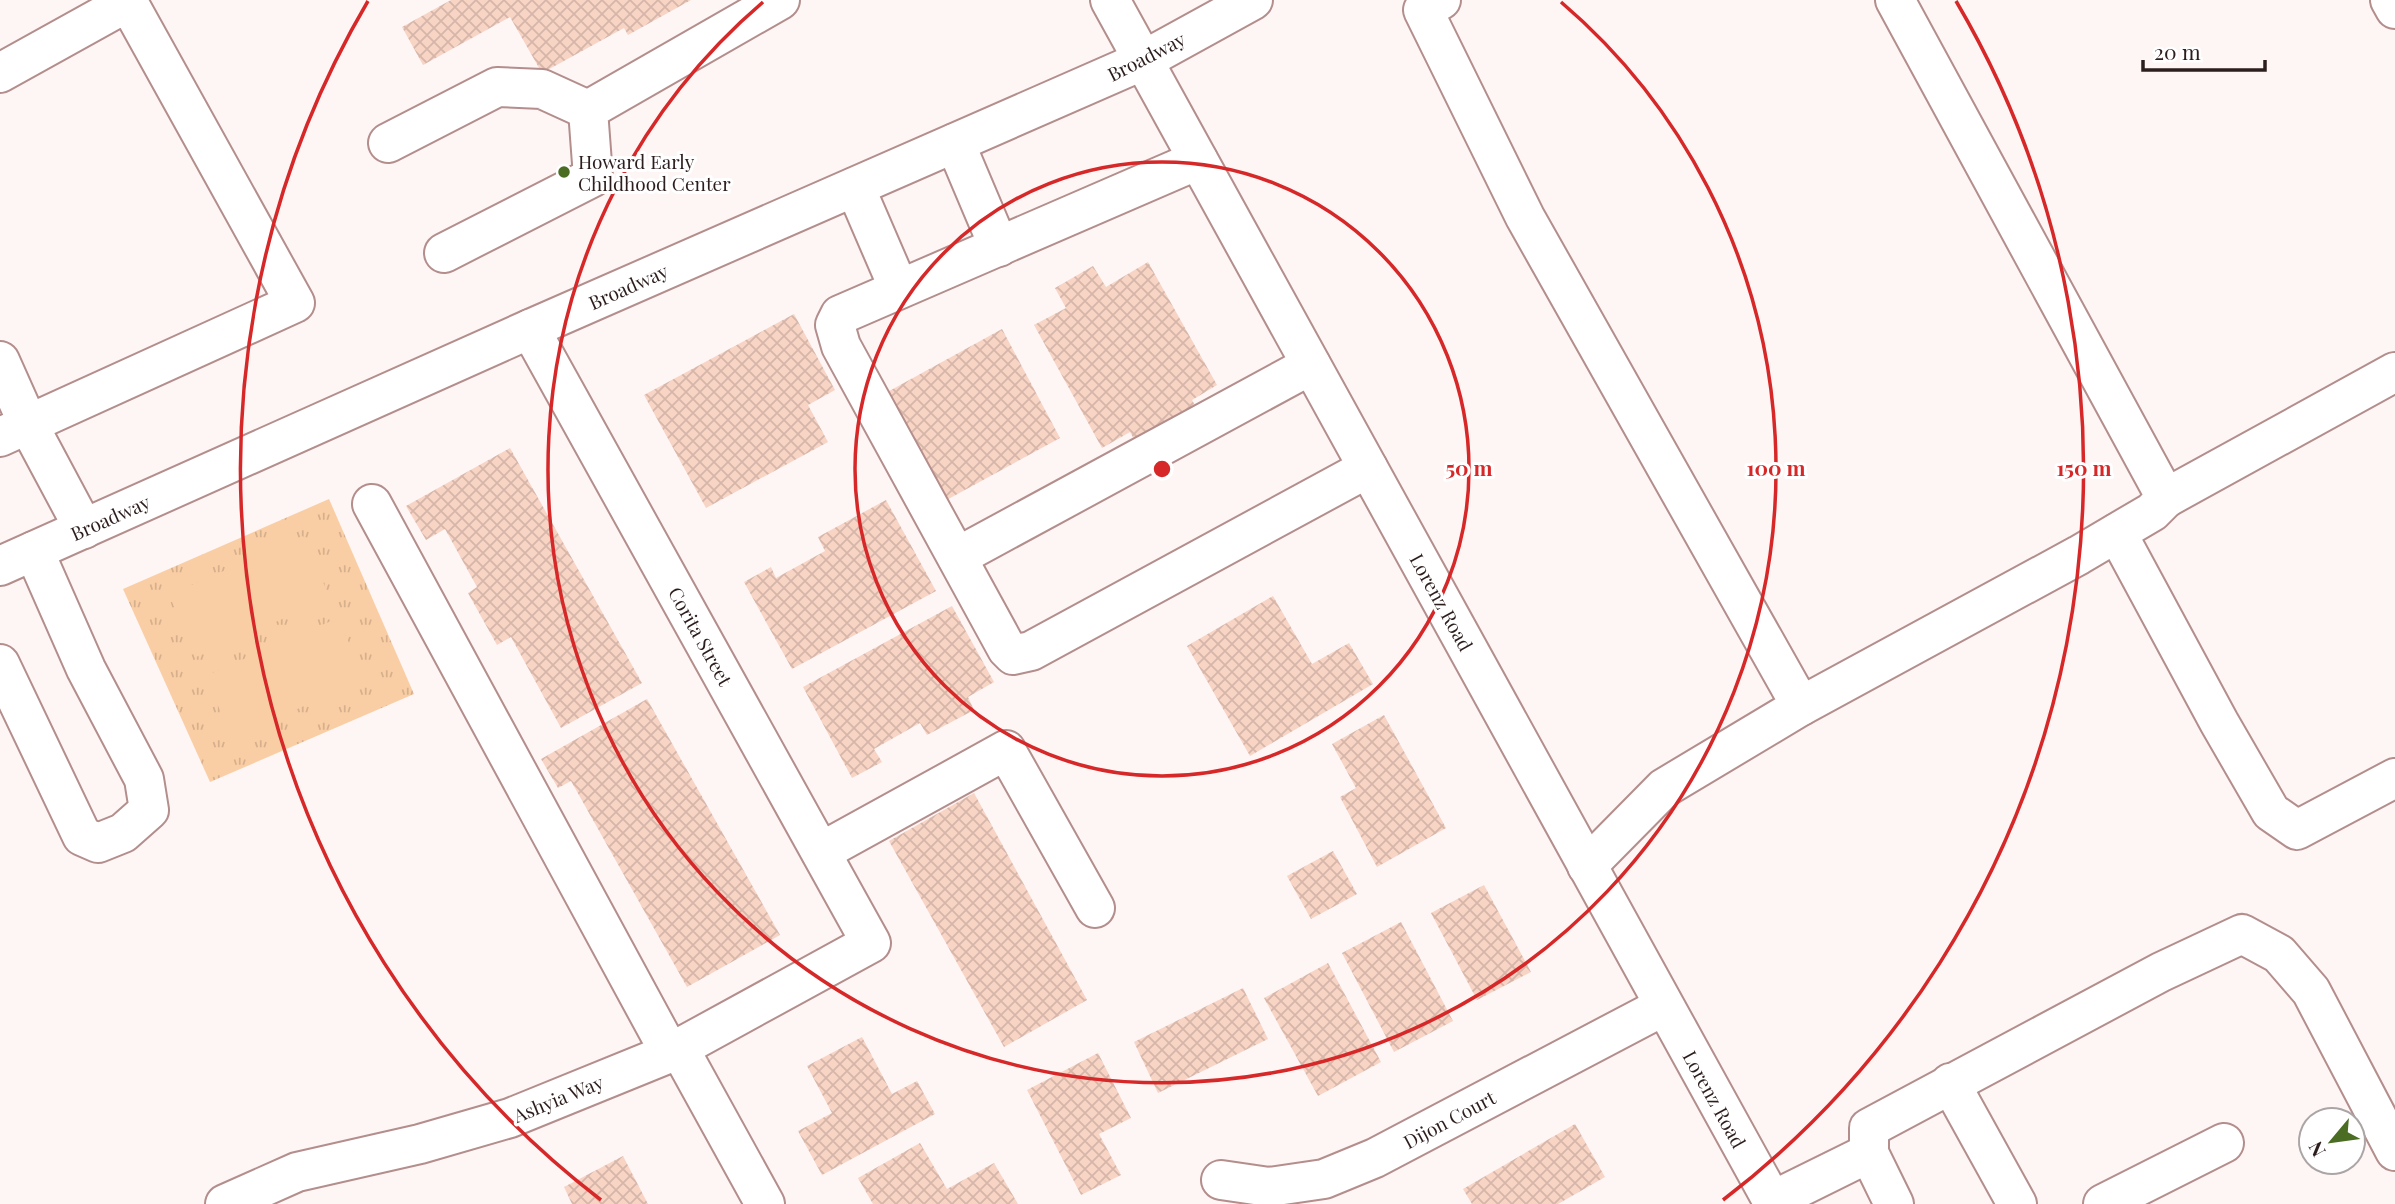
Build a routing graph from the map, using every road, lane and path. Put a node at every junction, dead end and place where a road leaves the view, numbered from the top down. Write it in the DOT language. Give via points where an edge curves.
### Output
graph roads {
  1 [pos="780,0"];
  2 [pos="1110,0"];
  3 [pos="1253,0"];
  4 [pos="1441,0"];
  5 [pos="1895,0"];
  6 [pos="2390,0"];
  7 [pos="2395,9"];
  8 [pos="1143,60"];
  9 [pos="0,73"];
  10 [pos="589,110"];
  11 [pos="388,143"];
  12 [pos="955,143"];
  13 [pos="1198,160"];
  14 [pos="855,187"];
  15 [pos="999,247"];
  16 [pos="444,253"];
  17 [pos="899,289"];
  18 [pos="530,330"];
  19 [pos="0,360"];
  20 [pos="1311,365"];
  21 [pos="2395,372"];
  22 [pos="15,431"];
  23 [pos="1368,468"];
  24 [pos="2166,498"];
  25 [pos="372,504"];
  26 [pos="84,529"];
  27 [pos="2117,533"];
  28 [pos="957,557"];
  29 [pos="17,559"];
  30 [pos="0,664"];
  31 [pos="1801,706"];
  32 [pos="2395,778"];
  33 [pos="821,852"];
  34 [pos="1587,866"];
  35 [pos="1095,908"];
  36 [pos="872,943"];
  37 [pos="1664,1006"];
  38 [pos="675,1051"];
  39 [pos="1950,1083"];
  40 [pos="2224,1143"];
  41 [pos="2395,1151"];
  42 [pos="1869,1153"];
  43 [pos="1221,1180"];
  44 [pos="1773,1202"];
  45 [pos="225,1204"];
  46 [pos="765,1204"];
  47 [pos="1894,1204"];
  48 [pos="2017,1204"];
  49 [pos="2103,1204"];
  1 -- 10 [label="street"];
  2 -- 8 [label="street, Lorenz Road"];
  3 -- 8 [label="street, Broadway"];
  4 -- 31 [label="street" via="1423,10 1525,217"];
  5 -- 24 [label="street"];
  6 -- 7 [label="street"];
  8 -- 12 [label="street, Broadway"];
  8 -- 13 [label="street, Lorenz Road"];
  9 -- 22 [label="street" via="128,2 295,303"];
  10 -- 11 [label="street" via="542,89 496,87"];
  10 -- 16 [label="street" via="593,177"];
  12 -- 14 [label="street, Broadway"];
  12 -- 15 [label="street"];
  13 -- 15 [label="street"];
  13 -- 20 [label="street, Lorenz Road"];
  14 -- 17 [label="street"];
  14 -- 18 [label="street, Broadway"];
  15 -- 17 [label="street"];
  17 -- 28 [label="street" via="840,315 835,325 841,346"];
  18 -- 26 [label="street, Broadway"];
  18 -- 33 [label="street, Corita Street"];
  19 -- 22 [label="street"];
  20 -- 23 [label="street, Lorenz Road"];
  20 -- 28 [label="street"];
  21 -- 24 [label="street"];
  22 -- 26 [label="street"];
  23 -- 28 [label="street" via="1031,651 1013,655"];
  23 -- 34 [label="street, Lorenz Road"];
  24 -- 27 [label="street"];
  25 -- 38 [label="street"];
  26 -- 29 [label="street, Broadway"];
  27 -- 31 [label="street"];
  27 -- 32 [label="street" via="2271,812 2297,830"];
  29 -- 30 [label="street" via="86,669 144,779 149,810 123,833 98,843 82,836"];
  31 -- 34 [label="street" via="1664,788"];
  33 -- 35 [label="street" via="1006,750"];
  33 -- 36 [label="street, Corita Street"];
  34 -- 37 [label="street, Lorenz Road"];
  36 -- 38 [label="street, Ashyia Way"];
  37 -- 43 [label="street, Dijon Court" via="1375,1158 1324,1179 1269,1187"];
  37 -- 44 [label="street, Lorenz Road"];
  38 -- 45 [label="street, Ashyia Way" via="510,1118 298,1172"];
  38 -- 46 [label="street"];
  39 -- 41 [label="street" via="2242,934 2279,954 2311,991"];
  39 -- 42 [label="street" via="1869,1128"];
  39 -- 48 [label="street"];
  40 -- 49 [label="street"];
  42 -- 44 [label="street"];
  42 -- 47 [label="street"];
}
